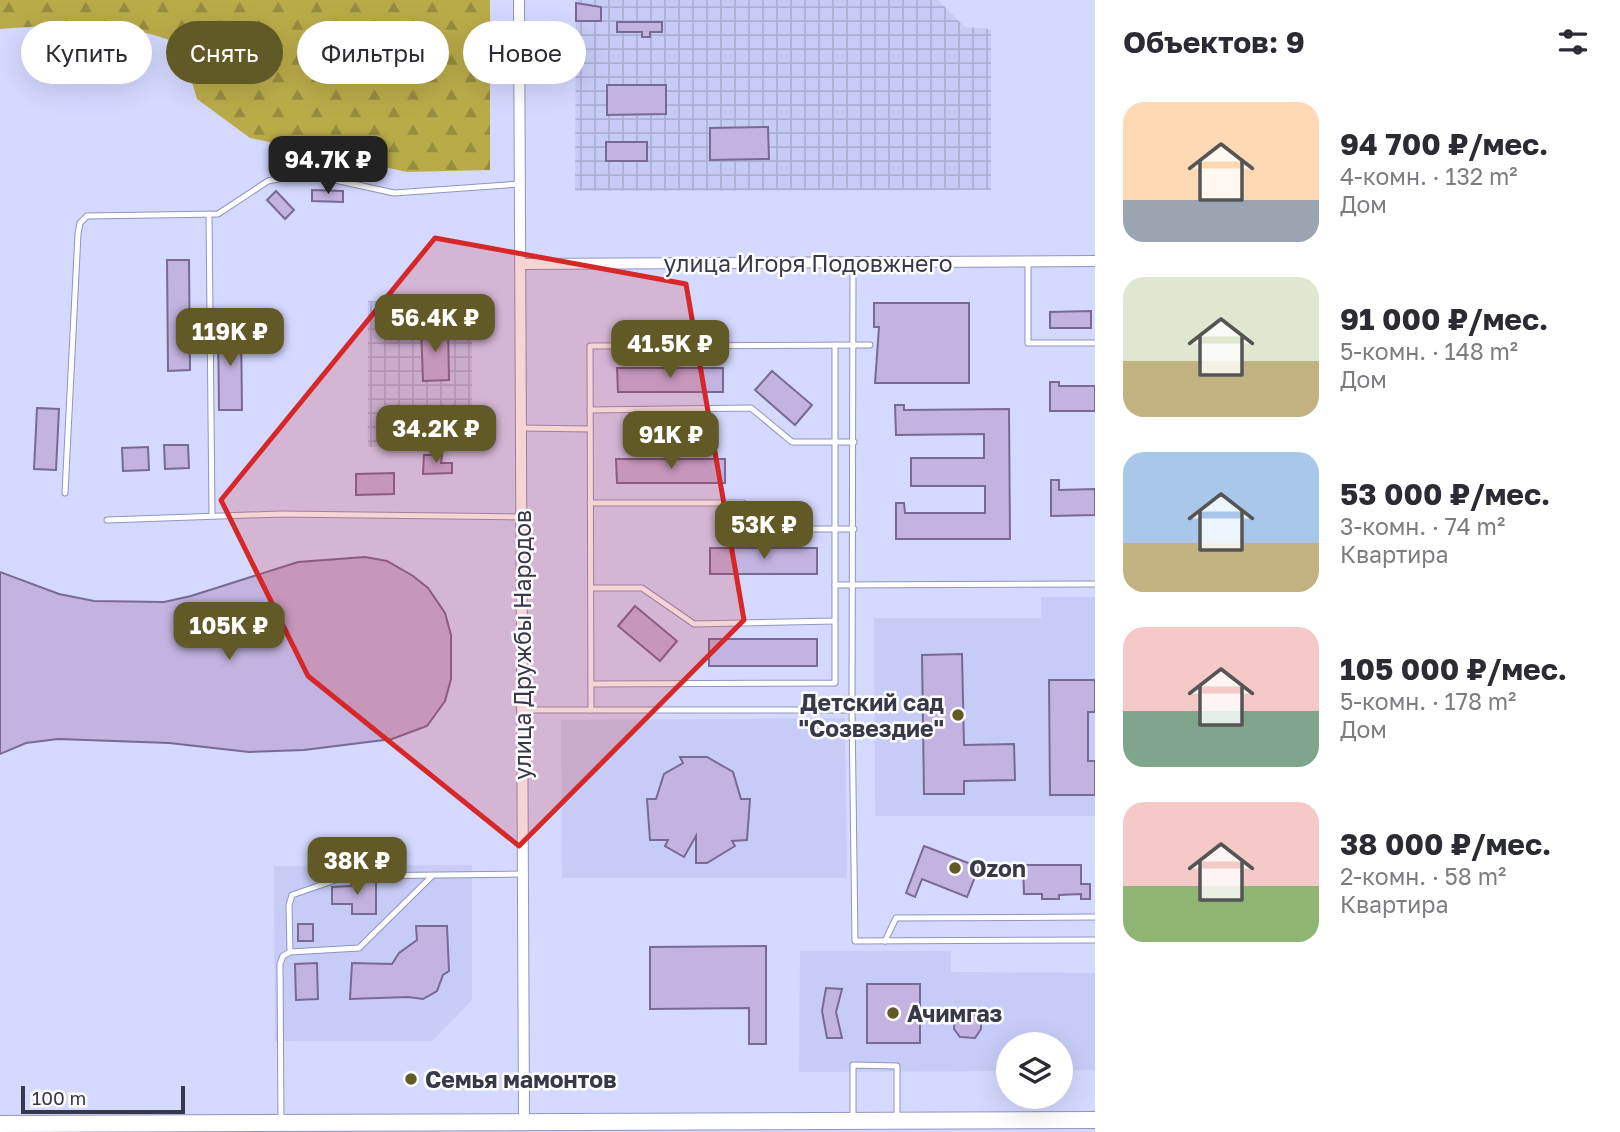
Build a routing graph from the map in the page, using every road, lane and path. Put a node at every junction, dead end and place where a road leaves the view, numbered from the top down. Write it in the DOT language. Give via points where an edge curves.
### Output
graph roads {
  1 [pos="519,0"];
  2 [pos="520,184"];
  3 [pos="209,214"];
  4 [pos="1095,261"];
  5 [pos="853,262"];
  6 [pos="1028,262"];
  7 [pos="521,264"];
  8 [pos="1095,343"];
  9 [pos="835,345"];
  10 [pos="854,345"];
  11 [pos="870,345"];
  12 [pos="590,410"];
  13 [pos="521,428"];
  14 [pos="590,429"];
  15 [pos="835,442"];
  16 [pos="854,442"];
  17 [pos="65,493"];
  18 [pos="590,503"];
  19 [pos="212,515"];
  20 [pos="521,517"];
  21 [pos="107,520"];
  22 [pos="835,529"];
  23 [pos="854,529"];
  24 [pos="1095,584"];
  25 [pos="835,585"];
  26 [pos="854,585"];
  27 [pos="591,587"];
  28 [pos="835,621"];
  29 [pos="591,684"];
  30 [pos="522,710"];
  31 [pos="591,710"];
  32 [pos="852,710"];
  33 [pos="523,874"];
  34 [pos="432,875"];
  35 [pos="1095,917"];
  36 [pos="1095,940"];
  37 [pos="885,941"];
  38 [pos="290,952"];
  39 [pos="1095,1120"];
  40 [pos="853,1121"];
  41 [pos="897,1121"];
  42 [pos="524,1122"];
  43 [pos="281,1123"];
  44 [pos="0,1124"];
  45 [pos="972,1126"];
  46 [pos="1052,1126"];
  47 [pos="806,1127"];
  48 [pos="17,1128"];
  49 [pos="142,1128"];
  1 -- 2 [label="street, улица Дружбы Народов"];
  2 -- 3 [label="lane" via="394,193 326,178 289,177 268,181 227,211"];
  2 -- 7 [label="street, улица Дружбы Народов"];
  3 -- 17 [label="lane" via="98,213 80,223"];
  3 -- 19 [label="lane"];
  4 -- 6 [label="street, улица Игоря Подовжнего"];
  5 -- 6 [label="street, улица Игоря Подовжнего"];
  5 -- 7 [label="street, улица Игоря Подовжнего"];
  5 -- 10 [label="lane"];
  6 -- 8 [label="lane" via="1028,343"];
  7 -- 13 [label="street, улица Дружбы Народов"];
  9 -- 10 [label="lane"];
  9 -- 12 [label="lane" via="590,346"];
  9 -- 15 [label="lane"];
  10 -- 11 [label="lane"];
  10 -- 16 [label="lane"];
  12 -- 14 [label="lane"];
  12 -- 15 [label="lane" via="751,408 792,442"];
  13 -- 14 [label="lane"];
  13 -- 20 [label="street, улица Дружбы Народов"];
  14 -- 18 [label="lane"];
  15 -- 16 [label="lane"];
  15 -- 22 [label="lane"];
  16 -- 23 [label="lane"];
  18 -- 22 [label="lane" via="743,503 743,529"];
  18 -- 27 [label="lane"];
  19 -- 20 [label="lane"];
  19 -- 21 [label="lane"];
  20 -- 30 [label="street, улица Дружбы Народов"];
  22 -- 23 [label="lane"];
  22 -- 25 [label="lane"];
  23 -- 26 [label="lane"];
  24 -- 26 [label="lane"];
  25 -- 26 [label="lane"];
  25 -- 28 [label="lane"];
  26 -- 32 [label="lane"];
  27 -- 28 [label="lane" via="642,588 694,624"];
  27 -- 29 [label="lane"];
  28 -- 29 [label="lane" via="835,683"];
  29 -- 31 [label="lane"];
  30 -- 31 [label="lane"];
  30 -- 33 [label="street, улица Дружбы Народов"];
  31 -- 32 [label="lane"];
  32 -- 37 [label="lane" via="855,941"];
  33 -- 34 [label="lane"];
  33 -- 42 [label="street, улица Дружбы Народов"];
  34 -- 38 [label="lane" via="359,948"];
  34 -- 38 [label="lane" via="347,876 298,891 289,905"];
  35 -- 37 [label="lane" via="896,918"];
  36 -- 37 [label="lane"];
  38 -- 43 [label="lane" via="280,964"];
  39 -- 46 [label="main road"];
  40 -- 41 [label="main road"];
  40 -- 41 [label="lane" via="853,1065 897,1066"];
  40 -- 47 [label="main road"];
  41 -- 45 [label="main road"];
  42 -- 43 [label="main road"];
  42 -- 47 [label="main road"];
  43 -- 49 [label="main road"];
  44 -- 48 [label="main road"];
  45 -- 46 [label="main road"];
  48 -- 49 [label="main road"];
}
